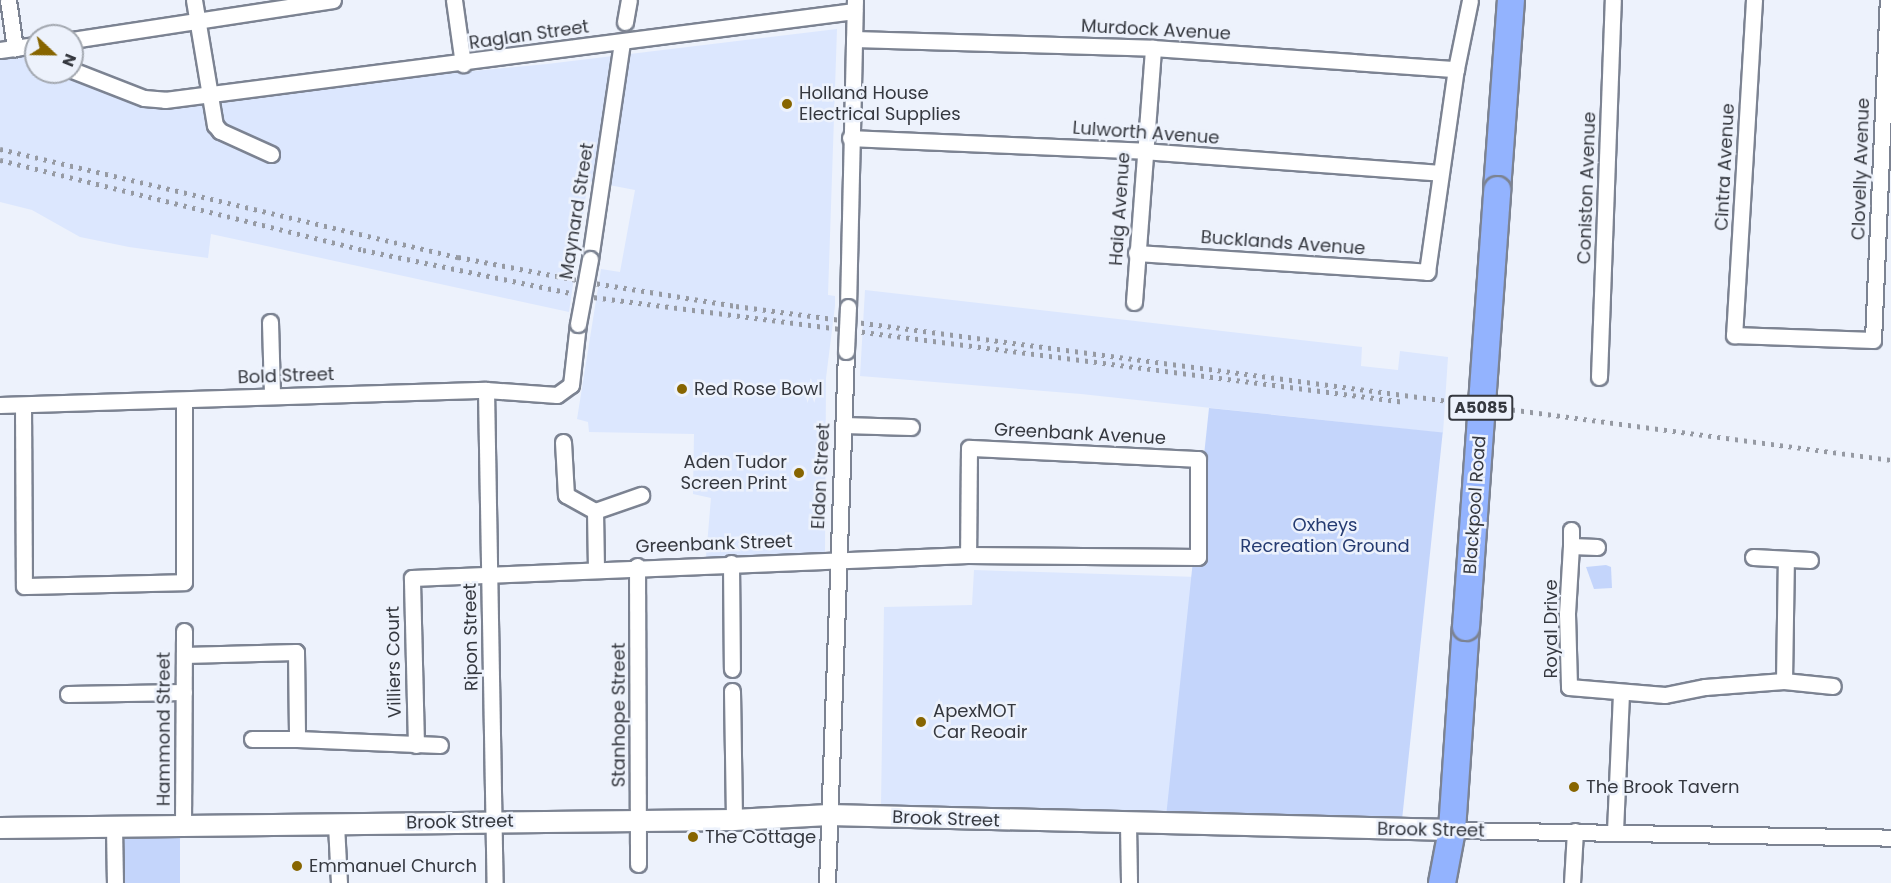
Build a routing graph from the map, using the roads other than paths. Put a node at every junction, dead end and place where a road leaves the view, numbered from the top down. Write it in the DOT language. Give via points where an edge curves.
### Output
graph roads {
  1 [pos="8,0"];
  2 [pos="194,0"];
  3 [pos="333,0"];
  4 [pos="454,0"];
  5 [pos="628,0"];
  6 [pos="1470,0"];
  7 [pos="1511,0"];
  8 [pos="1613,0"];
  9 [pos="1754,0"];
  10 [pos="1888,0"];
  11 [pos="854,6"];
  12 [pos="625,22"];
  13 [pos="198,24"];
  14 [pos="84,38"];
  15 [pos="854,39"];
  16 [pos="622,43"];
  17 [pos="24,47"];
  18 [pos="1154,48"];
  19 [pos="8,49"];
  20 [pos="24,53"];
  21 [pos="462,64"];
  22 [pos="1456,69"];
  23 [pos="84,75"];
  24 [pos="208,95"];
  25 [pos="850,138"];
  26 [pos="1143,151"];
  27 [pos="271,154"];
  28 [pos="1440,173"];
  29 [pos="1136,253"];
  30 [pos="1134,302"];
  31 [pos="270,322"];
  32 [pos="1873,340"];
  33 [pos="1599,377"];
  34 [pos="571,386"];
  35 [pos="486,390"];
  36 [pos="272,395"];
  37 [pos="184,400"];
  38 [pos="0,405"];
  39 [pos="23,405"];
  40 [pos="843,425"];
  41 [pos="911,427"];
  42 [pos="563,442"];
  43 [pos="641,495"];
  44 [pos="595,511"];
  45 [pos="1571,530"];
  46 [pos="1571,546"];
  47 [pos="1597,547"];
  48 [pos="968,555"];
  49 [pos="1198,557"];
  50 [pos="1753,557"];
  51 [pos="836,558"];
  52 [pos="1786,559"];
  53 [pos="1810,560"];
  54 [pos="731,562"];
  55 [pos="637,566"];
  56 [pos="596,568"];
  57 [pos="489,573"];
  58 [pos="412,578"];
  59 [pos="184,631"];
  60 [pos="184,655"];
  61 [pos="732,669"];
  62 [pos="1784,681"];
  63 [pos="1833,686"];
  64 [pos="732,691"];
  65 [pos="184,692"];
  66 [pos="1620,692"];
  67 [pos="68,694"];
  68 [pos="297,739"];
  69 [pos="252,740"];
  70 [pos="416,745"];
  71 [pos="440,745"];
  72 [pos="829,815"];
  73 [pos="734,820"];
  74 [pos="638,821"];
  75 [pos="495,822"];
  76 [pos="336,824"];
  77 [pos="1128,824"];
  78 [pos="183,826"];
  79 [pos="114,827"];
  80 [pos="0,828"];
  81 [pos="1452,831"];
  82 [pos="1575,831"];
  83 [pos="1615,831"];
  84 [pos="1891,838"];
  85 [pos="638,864"];
  86 [pos="115,883"];
  87 [pos="339,883"];
  88 [pos="495,883"];
  89 [pos="827,883"];
  90 [pos="1129,883"];
  91 [pos="1442,883"];
  92 [pos="1456,883"];
  93 [pos="1572,883"];
  1 -- 19 [label="street"];
  2 -- 13 [label="street"];
  3 -- 13 [label="street"];
  4 -- 21 [label="street"];
  5 -- 12 [label="street"];
  6 -- 22 [label="street"];
  7 -- 81 [label="highway, Blackpool Road / A5085, bridge"];
  8 -- 33 [label="street, Coniston Avenue"];
  9 -- 32 [label="street, Cintra Avenue" via="1734,335"];
  10 -- 32 [label="street, Clovelly Avenue"];
  11 -- 15 [label="street, Eldon Street"];
  11 -- 16 [label="street, Raglan Street"];
  13 -- 14 [label="street"];
  13 -- 24 [label="street"];
  15 -- 18 [label="street, Murdock Avenue"];
  15 -- 25 [label="street, Eldon Street"];
  16 -- 21 [label="street, Raglan Street"];
  16 -- 34 [label="street, Maynard Street, bridge"];
  17 -- 19 [label="street"];
  18 -- 22 [label="street, Murdock Avenue"];
  18 -- 26 [label="street, Haig Avenue"];
  19 -- 20 [label="street"];
  21 -- 24 [label="street, Raglan Street"];
  22 -- 28 [label="street"];
  23 -- 24 [label="street, Raglan Street" via="144,99"];
  24 -- 27 [label="street" via="220,131"];
  25 -- 26 [label="street, Lulworth Avenue"];
  25 -- 40 [label="street, Eldon Street, bridge"];
  26 -- 28 [label="street, Lulworth Avenue"];
  26 -- 29 [label="street, Haig Avenue"];
  28 -- 29 [label="street, Bucklands Avenue" via="1427,272"];
  29 -- 30 [label="street, Haig Avenue"];
  31 -- 36 [label="street"];
  34 -- 35 [label="street, Bold Street" via="557,395"];
  35 -- 36 [label="street, Bold Street"];
  35 -- 57 [label="street, Ripon Street"];
  36 -- 37 [label="street, Bold Street"];
  37 -- 39 [label="street, Bold Street"];
  37 -- 39 [label="street" via="184,582 24,586"];
  38 -- 39 [label="street, Bold Street"];
  40 -- 41 [label="street"];
  40 -- 51 [label="street, Eldon Street"];
  42 -- 44 [label="street" via="566,495"];
  43 -- 44 [label="street"];
  44 -- 56 [label="street"];
  45 -- 46 [label="street"];
  46 -- 47 [label="street"];
  46 -- 66 [label="street, Royal Drive" via="1569,687"];
  48 -- 49 [label="street, Greenbank Street"];
  48 -- 49 [label="street, Greenbank Avenue" via="969,448 1198,459"];
  48 -- 51 [label="street, Greenbank Street"];
  50 -- 52 [label="street"];
  51 -- 54 [label="street, Greenbank Street"];
  51 -- 72 [label="street, Eldon Street"];
  52 -- 53 [label="street"];
  52 -- 62 [label="street"];
  54 -- 55 [label="street, Greenbank Street"];
  54 -- 61 [label="street"];
  55 -- 56 [label="street, Greenbank Street"];
  55 -- 74 [label="street, Stanhope Street"];
  56 -- 57 [label="street, Greenbank Street"];
  57 -- 58 [label="street, Greenbank Street"];
  57 -- 75 [label="street, Ripon Street"];
  58 -- 70 [label="street, Villiers Court"];
  59 -- 60 [label="street, Hammond Street"];
  60 -- 65 [label="street, Hammond Street"];
  60 -- 68 [label="street" via="296,652"];
  62 -- 63 [label="street, Royal Drive"];
  62 -- 66 [label="street, Royal Drive" via="1665,694"];
  64 -- 73 [label="street"];
  65 -- 67 [label="street"];
  65 -- 78 [label="street, Hammond Street"];
  66 -- 83 [label="street"];
  68 -- 69 [label="street, Villiers Court"];
  68 -- 70 [label="street, Villiers Court"];
  70 -- 71 [label="street, Villiers Court"];
  72 -- 73 [label="street, Brook Street"];
  72 -- 77 [label="street, Brook Street"];
  72 -- 89 [label="street, Eldon Street"];
  73 -- 74 [label="street, Brook Street"];
  74 -- 75 [label="street, Brook Street"];
  74 -- 85 [label="street, Stanhope Street"];
  75 -- 76 [label="street, Brook Street"];
  75 -- 88 [label="street, Ripon Street"];
  76 -- 78 [label="street, Brook Street"];
  76 -- 87 [label="street"];
  77 -- 81 [label="street, Brook Street"];
  77 -- 90 [label="street"];
  78 -- 79 [label="street, Brook Street"];
  79 -- 80 [label="street, Brook Street"];
  79 -- 86 [label="street"];
  81 -- 82 [label="street, Brook Street"];
  81 -- 91 [label="highway, Blackpool Road / A5085"];
  81 -- 92 [label="highway, Blackpool Road / A5085"];
  82 -- 83 [label="street, Brook Street"];
  82 -- 93 [label="street"];
  83 -- 84 [label="street, Brook Street"];
}
